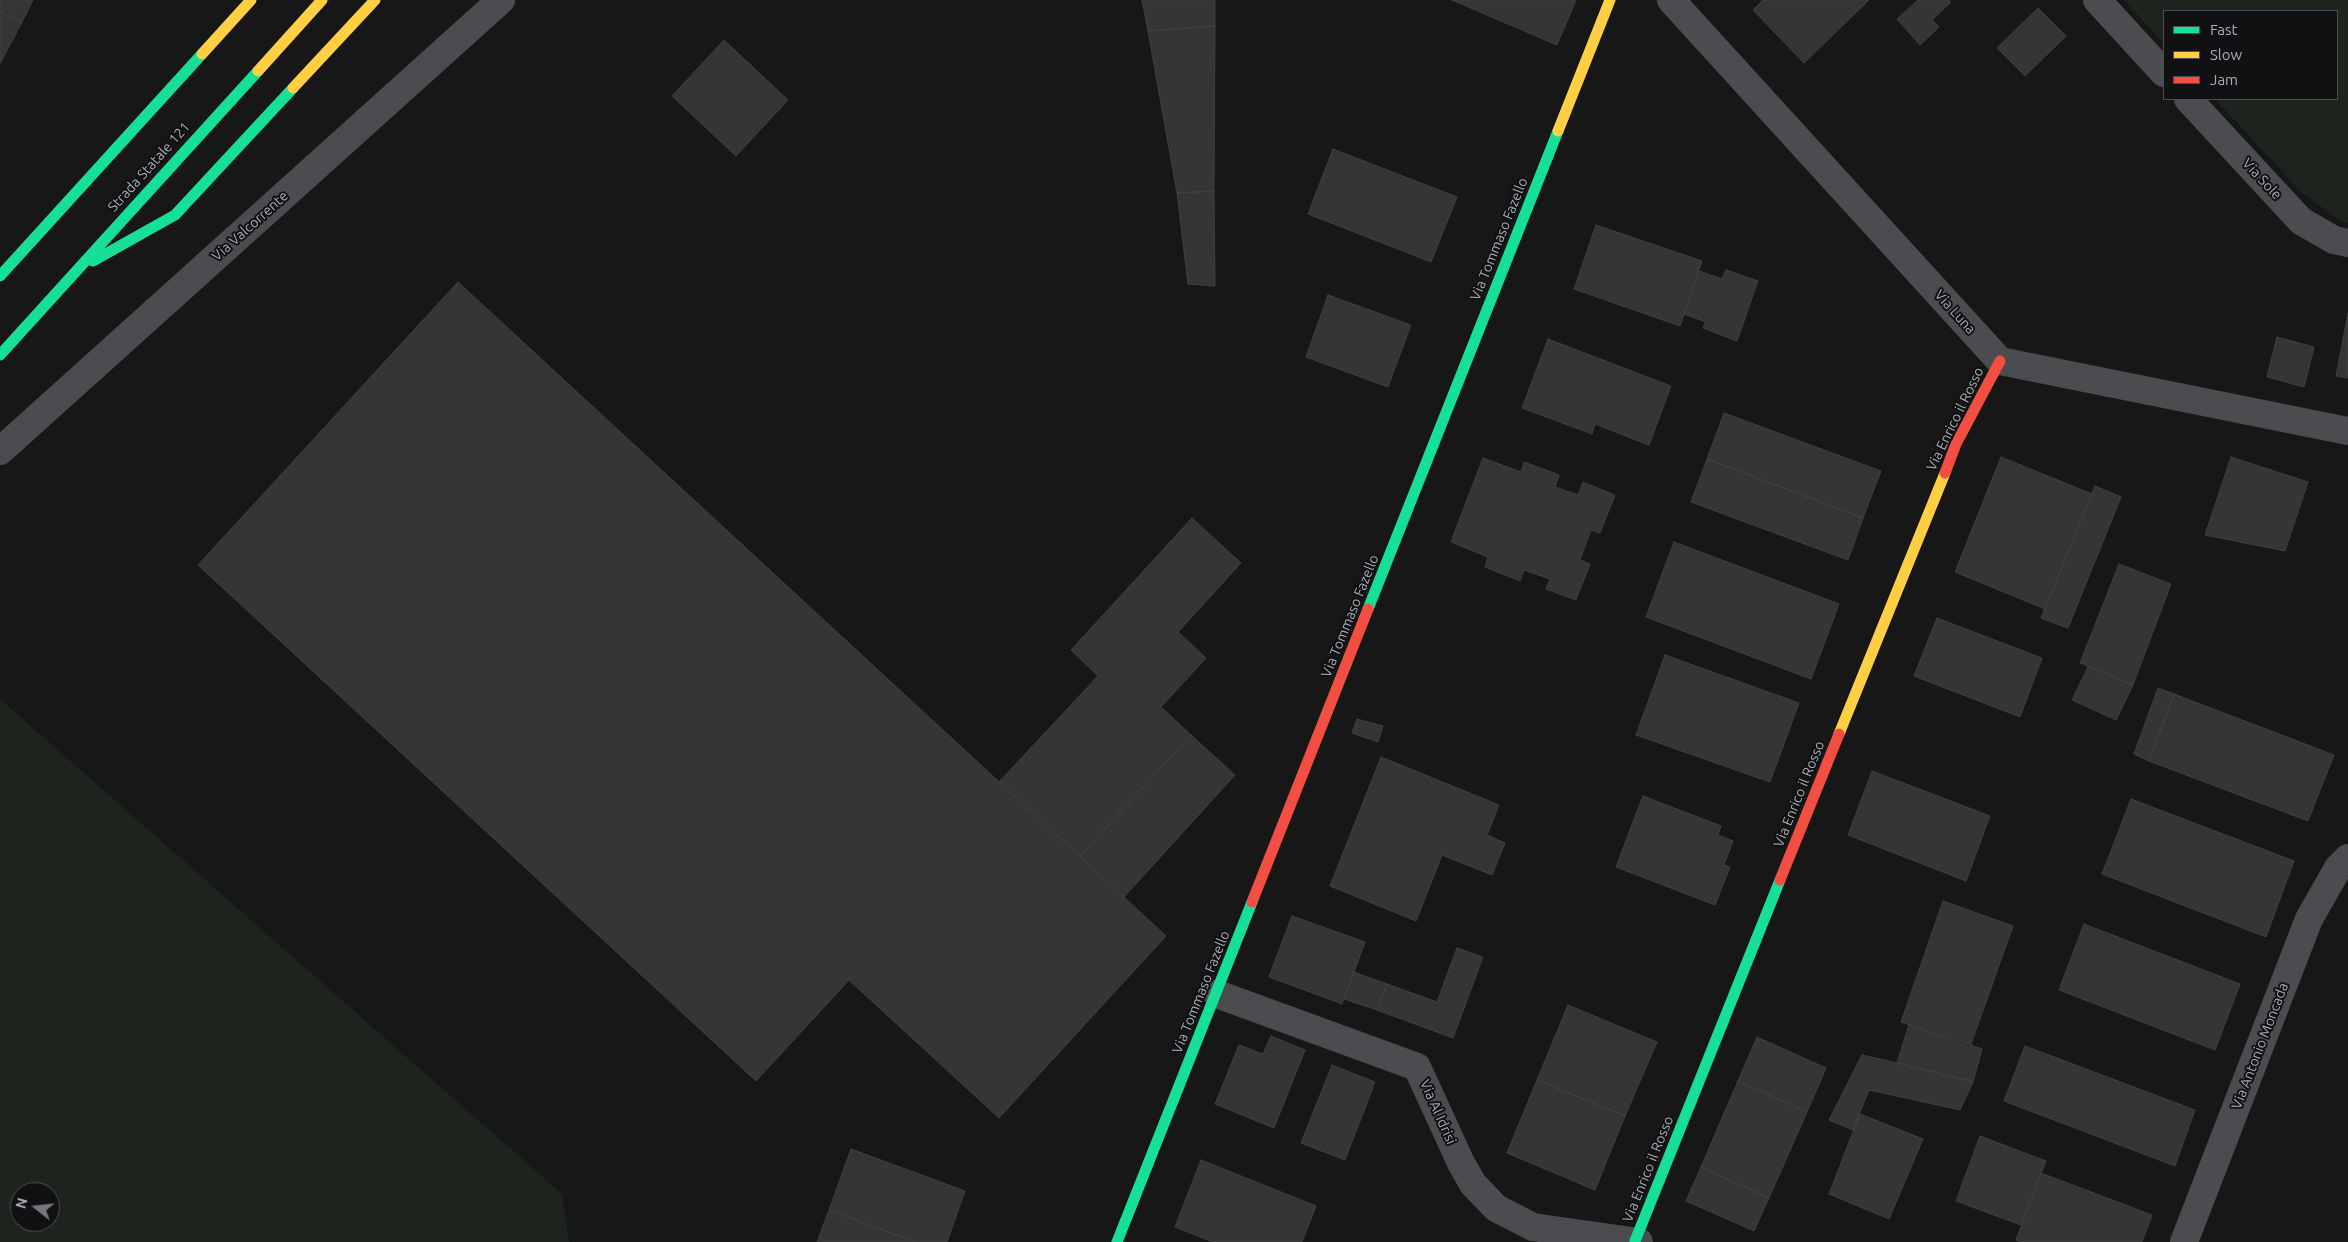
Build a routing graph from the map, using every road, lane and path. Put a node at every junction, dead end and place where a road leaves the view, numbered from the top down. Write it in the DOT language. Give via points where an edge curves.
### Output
graph roads {
  1 [pos="251,0"];
  2 [pos="322,0"];
  3 [pos="375,0"];
  4 [pos="500,0"];
  5 [pos="1610,0"];
  6 [pos="1671,0"];
  7 [pos="2097,0"];
  8 [pos="2163,72"];
  9 [pos="2189,100"];
  10 [pos="2348,243"];
  11 [pos="73,273"];
  12 [pos="0,276"];
  13 [pos="0,355"];
  14 [pos="2000,361"];
  15 [pos="2348,431"];
  16 [pos="0,451"];
  17 [pos="2348,858"];
  18 [pos="1217,994"];
  19 [pos="1117,1242"];
  20 [pos="1637,1242"];
  21 [pos="2184,1242"];
  1 -- 12 [label="street"];
  2 -- 11 [label="street, Strada Statale 121"];
  3 -- 11 [label="street" via="175,215"];
  4 -- 16 [label="street, Via Valcorrente"];
  5 -- 18 [label="street, Via Tommaso Fazello"];
  6 -- 14 [label="street, Via Luna"];
  7 -- 8 [label="street"];
  9 -- 10 [label="street, Via Sole" via="2301,221 2334,240"];
  11 -- 13 [label="street, Strada Statale 121"];
  14 -- 15 [label="street"];
  14 -- 20 [label="street, Via Enrico il Rosso" via="1956,444"];
  17 -- 21 [label="street, Via Antonio Moncada" via="2338,868 2309,919"];
  18 -- 19 [label="street, Via Tommaso Fazello"];
  18 -- 20 [label="street, Via Al Idrisi" via="1418,1067 1461,1163 1473,1184 1496,1208 1533,1227"];
}
